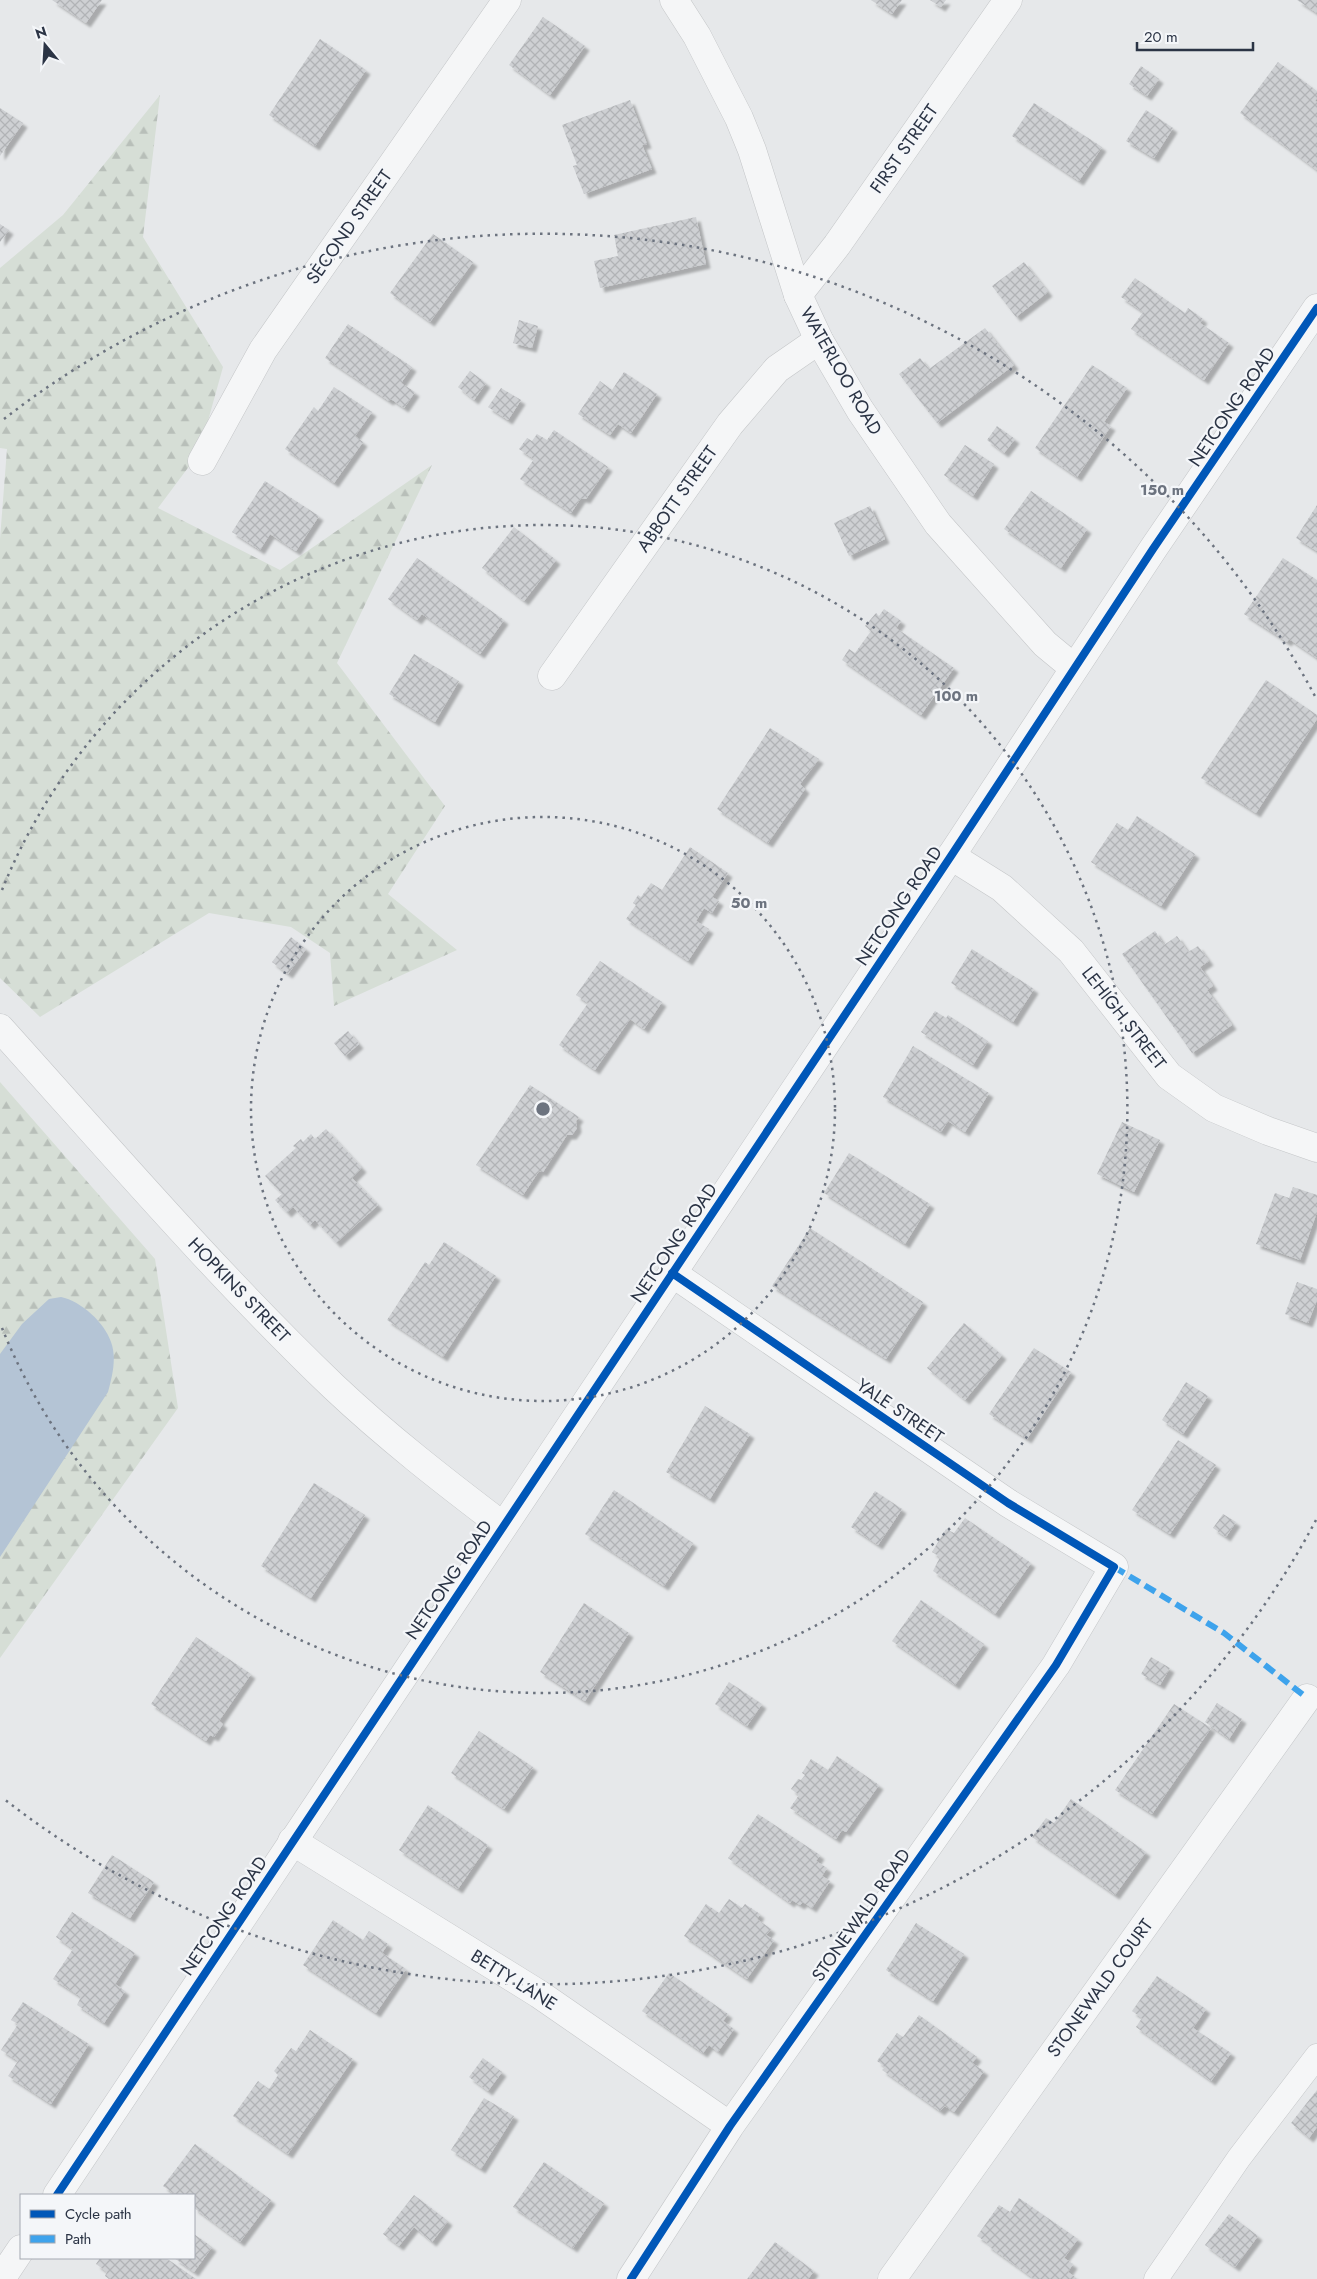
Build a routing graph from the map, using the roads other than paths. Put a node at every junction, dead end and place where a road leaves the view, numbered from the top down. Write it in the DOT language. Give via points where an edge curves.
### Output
graph roads {
  1 [pos="507,0"];
  2 [pos="674,0"];
  3 [pos="1008,0"];
  4 [pos="798,295"];
  5 [pos="1317,308"];
  6 [pos="820,340"];
  7 [pos="202,461"];
  8 [pos="1074,668"];
  9 [pos="552,676"];
  10 [pos="950,856"];
  11 [pos="0,1028"];
  12 [pos="1317,1148"];
  13 [pos="672,1273"];
  14 [pos="503,1526"];
  15 [pos="1114,1567"];
  16 [pos="1307,1698"];
  17 [pos="292,1841"];
  18 [pos="1317,2056"];
  19 [pos="730,2126"];
  20 [pos="58,2194"];
  21 [pos="20,2250"];
  22 [pos="1,2279"];
  23 [pos="631,2279"];
  24 [pos="892,2279"];
  25 [pos="1156,2279"];
  1 -- 7 [label="street, SECOND STREET" via="263,350"];
  2 -- 4 [label="street, WATERLOO ROAD" via="697,36 739,118"];
  3 -- 4 [label="street, FIRST STREET" via="837,245"];
  4 -- 6 [label="street, WATERLOO ROAD"];
  5 -- 8 [label="street, NETCONG ROAD"];
  6 -- 8 [label="street, WATERLOO ROAD" via="860,410 938,524 1045,644"];
  6 -- 9 [label="street, ABBOTT STREET" via="777,369 730,424"];
  8 -- 10 [label="street, NETCONG ROAD"];
  10 -- 12 [label="street, LEHIGH STREET" via="1002,888 1071,951 1169,1076 1214,1108"];
  10 -- 13 [label="street, NETCONG ROAD"];
  11 -- 14 [label="street, HOPKINS STREET" via="226,1279 328,1381 440,1479"];
  13 -- 14 [label="street, NETCONG ROAD"];
  13 -- 15 [label="street, YALE STREET" via="1008,1503"];
  14 -- 17 [label="street, NETCONG ROAD"];
  15 -- 19 [label="street, STONEWALD ROAD" via="1056,1665"];
  16 -- 24 [label="street, STONEWALD COURT"];
  17 -- 19 [label="street, BETTY LANE" via="539,1994"];
  17 -- 20 [label="street, NETCONG ROAD"];
  18 -- 25 [label="lane" via="1239,2158"];
  19 -- 23 [label="street, STONEWALD ROAD"];
  21 -- 22 [label="street"];
}
